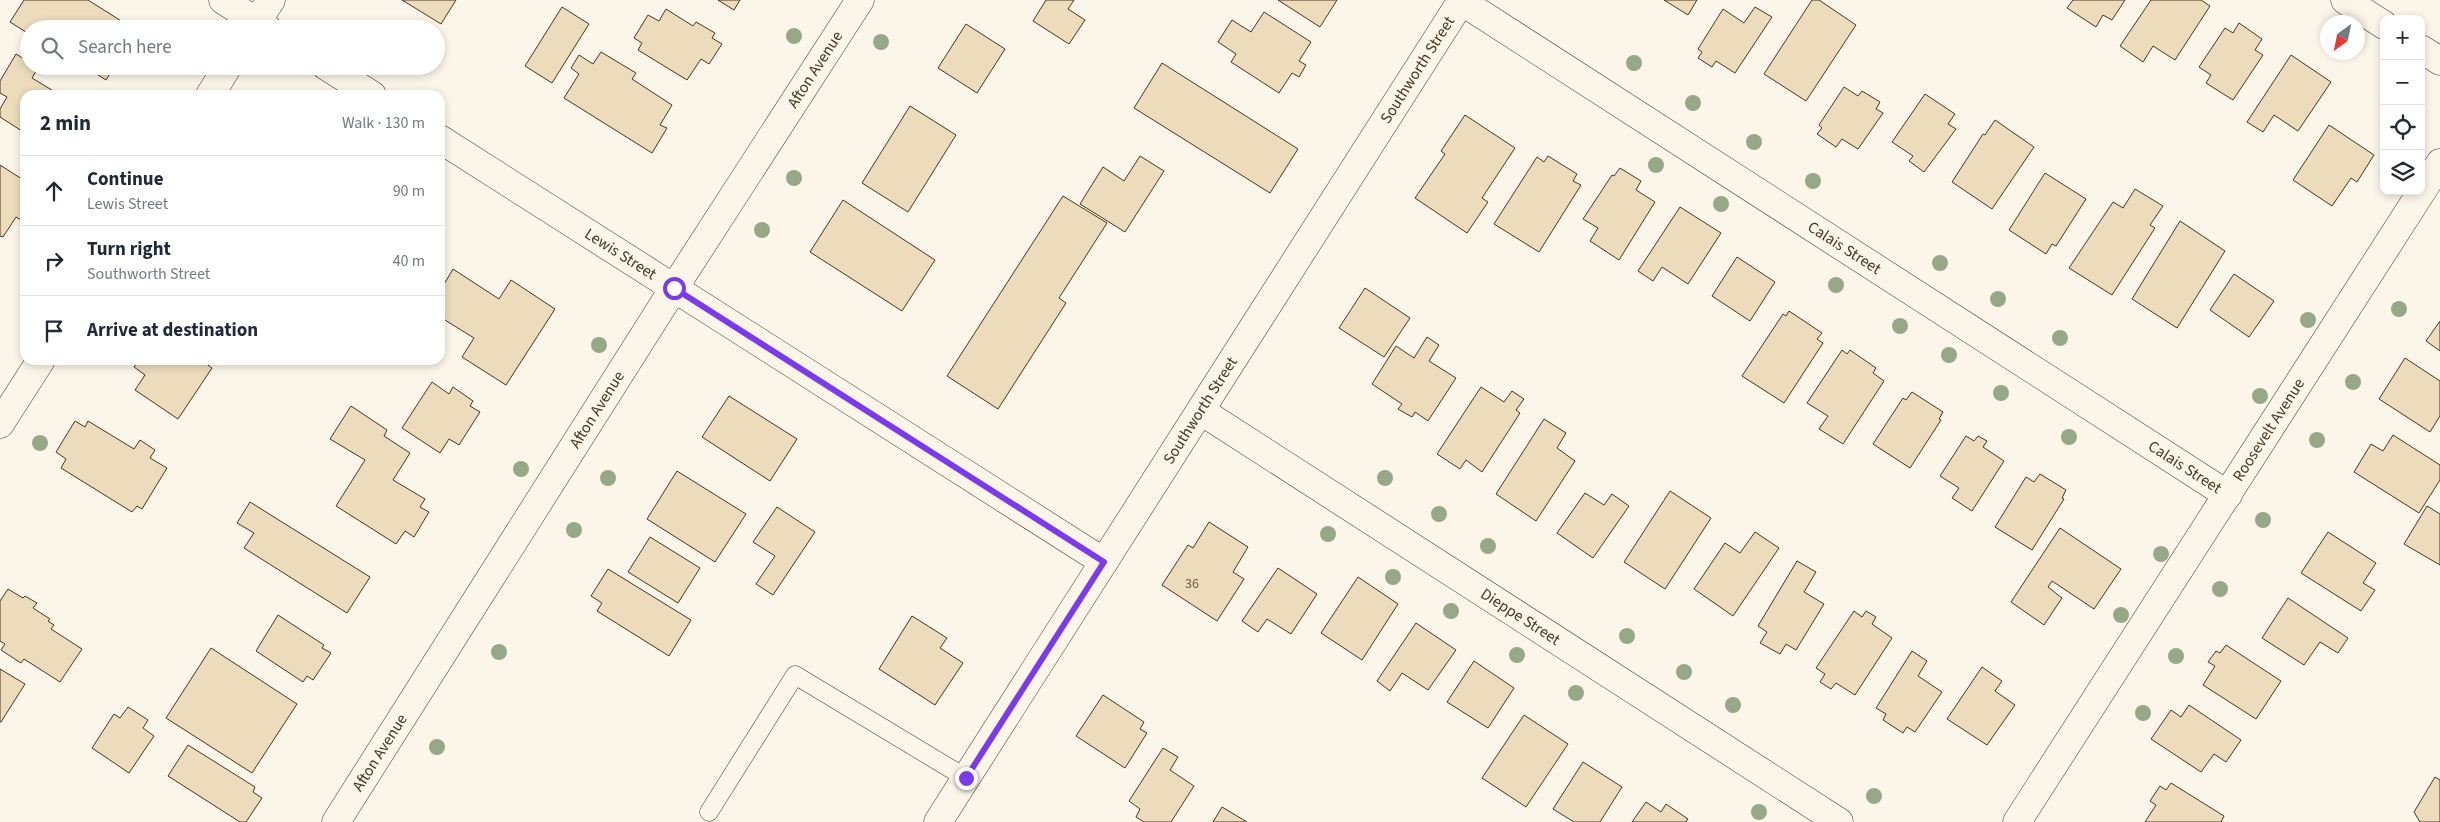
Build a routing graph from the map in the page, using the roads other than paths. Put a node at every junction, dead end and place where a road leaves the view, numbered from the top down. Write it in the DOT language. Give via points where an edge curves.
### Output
graph roads {
  1 [pos="223,0"];
  2 [pos="860,0"];
  3 [pos="2346,0"];
  4 [pos="1461,1"];
  5 [pos="262,20"];
  6 [pos="2380,22"];
  7 [pos="2425,52"];
  8 [pos="2440,61"];
  9 [pos="222,75"];
  10 [pos="340,75"];
  11 [pos="213,90"];
  12 [pos="364,90"];
  13 [pos="445,142"];
  14 [pos="2440,163"];
  15 [pos="674,288"];
  16 [pos="38,365"];
  17 [pos="1201,411"];
  18 [pos="0,424"];
  19 [pos="2228,495"];
  20 [pos="1104,562"];
  21 [pos="966,778"];
  22 [pos="709,812"];
  23 [pos="946,819"];
  24 [pos="336,822"];
  25 [pos="1839,822"];
  26 [pos="2017,822"];
  1 -- 5 [label="street"];
  2 -- 15 [label="street, Afton Avenue"];
  3 -- 6 [label="street"];
  4 -- 17 [label="street, Southworth Street"];
  4 -- 19 [label="street, Calais Street"];
  7 -- 8 [label="street"];
  9 -- 11 [label="street"];
  10 -- 12 [label="street"];
  13 -- 15 [label="street, Lewis Street"];
  14 -- 19 [label="street, Roosevelt Avenue"];
  15 -- 20 [label="street, Lewis Street"];
  15 -- 24 [label="street, Afton Avenue"];
  16 -- 18 [label="street"];
  17 -- 20 [label="street, Southworth Street"];
  17 -- 25 [label="street, Dieppe Street"];
  19 -- 26 [label="street, Roosevelt Avenue"];
  20 -- 21 [label="street, Southworth Street"];
  21 -- 22 [label="lane" via="795,675"];
  21 -- 23 [label="street, Southworth Street"];
}
